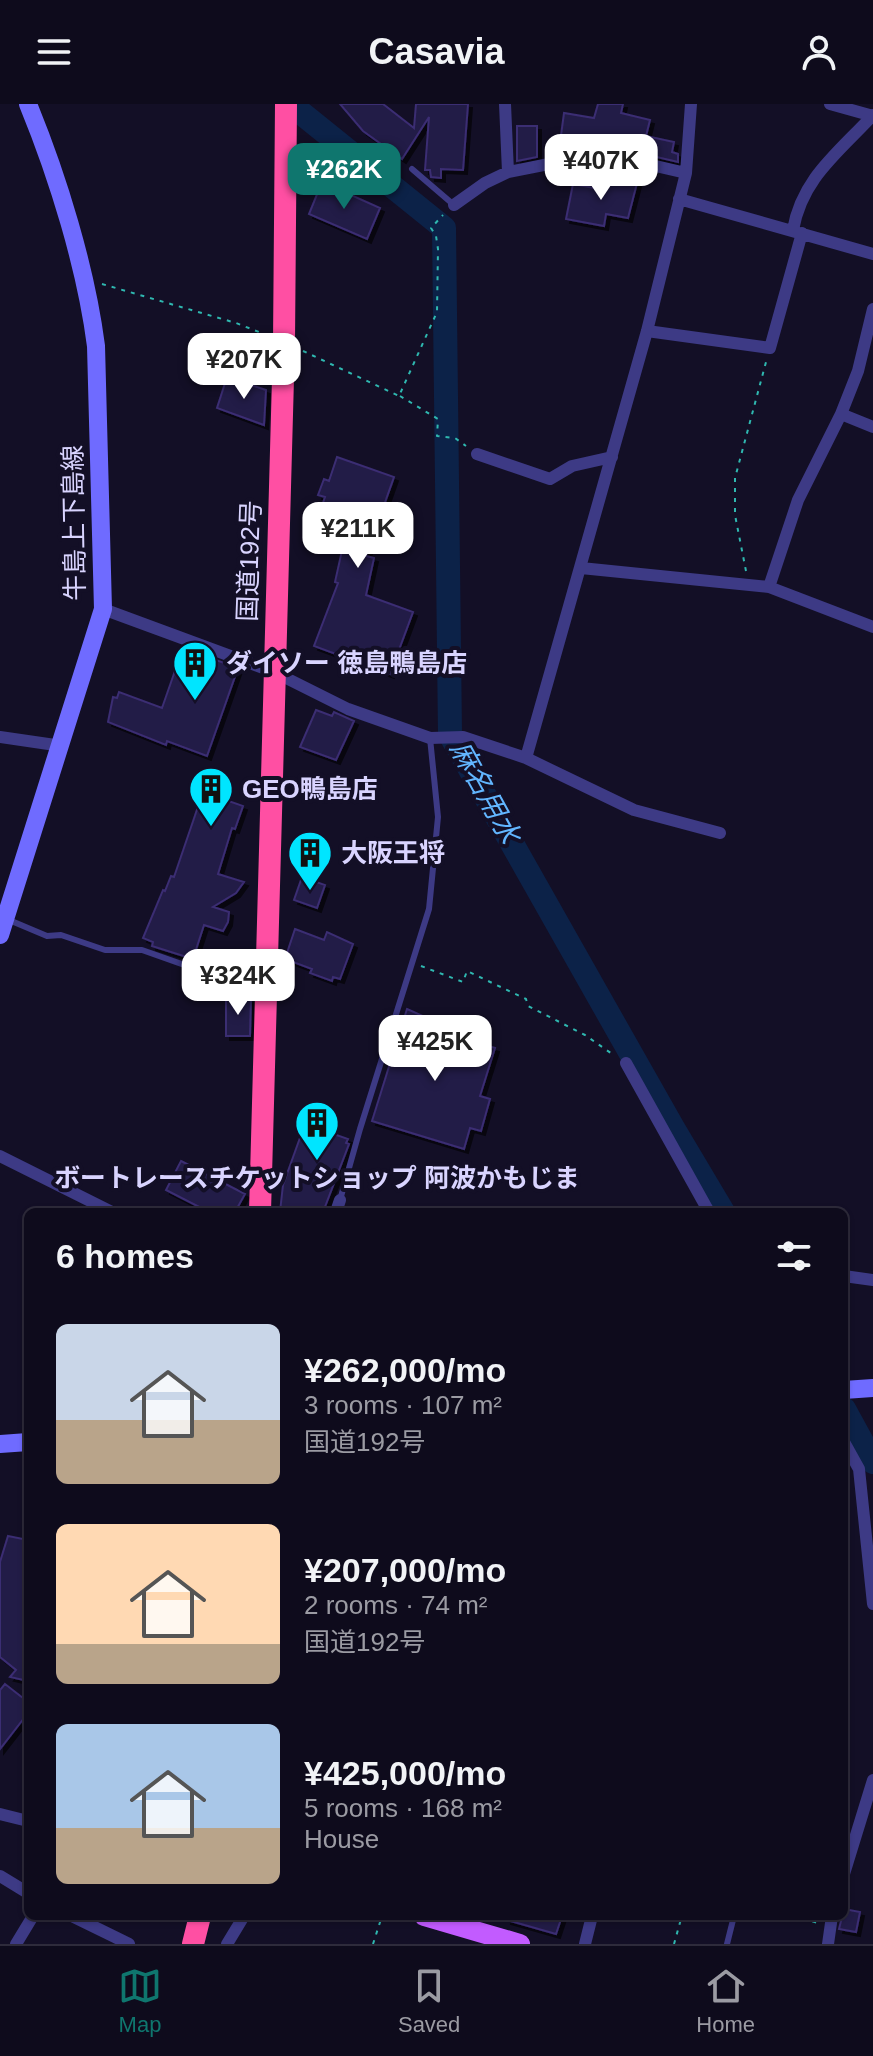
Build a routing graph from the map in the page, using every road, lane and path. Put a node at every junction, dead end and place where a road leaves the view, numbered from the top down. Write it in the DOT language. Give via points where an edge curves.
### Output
graph roads {
  1 [pos="28,104"];
  2 [pos="505,104"];
  3 [pos="691,104"];
  4 [pos="830,104"];
  5 [pos="286,109"];
  6 [pos="873,115"];
  7 [pos="412,169"];
  8 [pos="508,172"];
  9 [pos="686,173"];
  10 [pos="679,199"];
  11 [pos="454,205"];
  12 [pos="442,217"];
  13 [pos="798,232"];
  14 [pos="873,254"];
  15 [pos="85,280"];
  16 [pos="873,309"];
  17 [pos="647,331"];
  18 [pos="284,342"];
  19 [pos="770,348"];
  20 [pos="399,396"];
  21 [pos="841,414"];
  22 [pos="873,427"];
  23 [pos="455,438"];
  24 [pos="477,454"];
  25 [pos="612,457"];
  26 [pos="581,568"];
  27 [pos="749,583"];
  28 [pos="769,587"];
  29 [pos="103,609"];
  30 [pos="873,627"];
  31 [pos="274,672"];
  32 [pos="0,737"];
  33 [pos="437,738"];
  34 [pos="62,746"];
  35 [pos="526,758"];
  36 [pos="720,833"];
  37 [pos="3,927"];
  38 [pos="412,963"];
  39 [pos="265,993"];
  40 [pos="626,1063"];
  41 [pos="0,1156"];
  42 [pos="338,1206"];
  43 [pos="104,1208"];
  44 [pos="260,1208"];
  45 [pos="707,1208"];
  46 [pos="848,1277"];
  47 [pos="873,1280"];
  48 [pos="873,1388"];
  49 [pos="848,1390"];
  50 [pos="24,1442"];
  51 [pos="0,1444"];
  52 [pos="848,1449"];
  53 [pos="873,1604"];
  54 [pos="873,1780"];
  55 [pos="0,1814"];
  56 [pos="24,1820"];
  57 [pos="848,1861"];
  58 [pos="0,1876"];
  59 [pos="24,1891"];
  60 [pos="31,1920"];
  61 [pos="80,1920"];
  62 [pos="199,1920"];
  63 [pos="242,1920"];
  64 [pos="381,1920"];
  65 [pos="438,1920"];
  66 [pos="591,1920"];
  67 [pos="681,1920"];
  68 [pos="733,1920"];
  69 [pos="832,1921"];
  70 [pos="16,1944"];
  71 [pos="129,1944"];
  72 [pos="193,1944"];
  73 [pos="227,1944"];
  74 [pos="373,1944"];
  75 [pos="520,1944"];
  76 [pos="585,1944"];
  77 [pos="674,1944"];
  78 [pos="727,1944"];
  79 [pos="828,1944"];
  1 -- 15 [label="main road, 牛島上下島線"];
  2 -- 8 [label="street"];
  3 -- 9 [label="street"];
  4 -- 6 [label="street"];
  5 -- 18 [label="highway, 国道192号"];
  6 -- 13 [label="street" via="811,181 797,208"];
  7 -- 11 [label="lane"];
  8 -- 9 [label="street" via="608,155"];
  8 -- 11 [label="street"];
  9 -- 10 [label="street"];
  10 -- 13 [label="street"];
  10 -- 17 [label="street"];
  12 -- 20 [label="path" via="431,228 438,249 437,312"];
  13 -- 14 [label="street"];
  13 -- 19 [label="street"];
  15 -- 18 [label="path"];
  15 -- 29 [label="main road, 牛島上下島線" via="96,346"];
  16 -- 21 [label="street"];
  17 -- 19 [label="street"];
  17 -- 25 [label="street"];
  18 -- 20 [label="path"];
  18 -- 31 [label="highway, 国道192号"];
  19 -- 27 [label="path" via="735,478 739,546"];
  20 -- 23 [label="path" via="438,419 437,436"];
  21 -- 22 [label="street"];
  21 -- 28 [label="street" via="798,500"];
  24 -- 25 [label="street" via="550,479 572,466"];
  25 -- 26 [label="street"];
  26 -- 27 [label="street"];
  26 -- 35 [label="street"];
  27 -- 28 [label="street"];
  28 -- 30 [label="street"];
  29 -- 31 [label="street"];
  29 -- 34 [label="main road, 牛島上下島線"];
  31 -- 33 [label="street" via="348,709"];
  31 -- 39 [label="highway, 国道192号"];
  32 -- 34 [label="street"];
  33 -- 35 [label="street" via="463,737"];
  33 -- 38 [label="lane" via="438,817 429,909"];
  34 -- 37 [label="main road, 牛島上下島線"];
  35 -- 36 [label="street" via="634,810"];
  37 -- 39 [label="lane" via="61,935 105,950 142,950"];
  38 -- 40 [label="path" via="463,982 467,971 526,999 528,1006"];
  38 -- 42 [label="lane"];
  39 -- 44 [label="highway, 国道192号"];
  40 -- 45 [label="street"];
  41 -- 43 [label="street"];
  46 -- 47 [label="street"];
  48 -- 49 [label="main road"];
  50 -- 51 [label="main road"];
  52 -- 53 [label="street" via="859,1469"];
  54 -- 57 [label="street"];
  55 -- 56 [label="street"];
  58 -- 59 [label="street"];
  60 -- 70 [label="street"];
  61 -- 71 [label="street"];
  62 -- 72 [label="highway"];
  63 -- 73 [label="street"];
  64 -- 74 [label="path"];
  65 -- 75 [label="main road"];
  66 -- 76 [label="street"];
  67 -- 77 [label="path"];
  68 -- 78 [label="lane"];
  69 -- 79 [label="street"];
}
